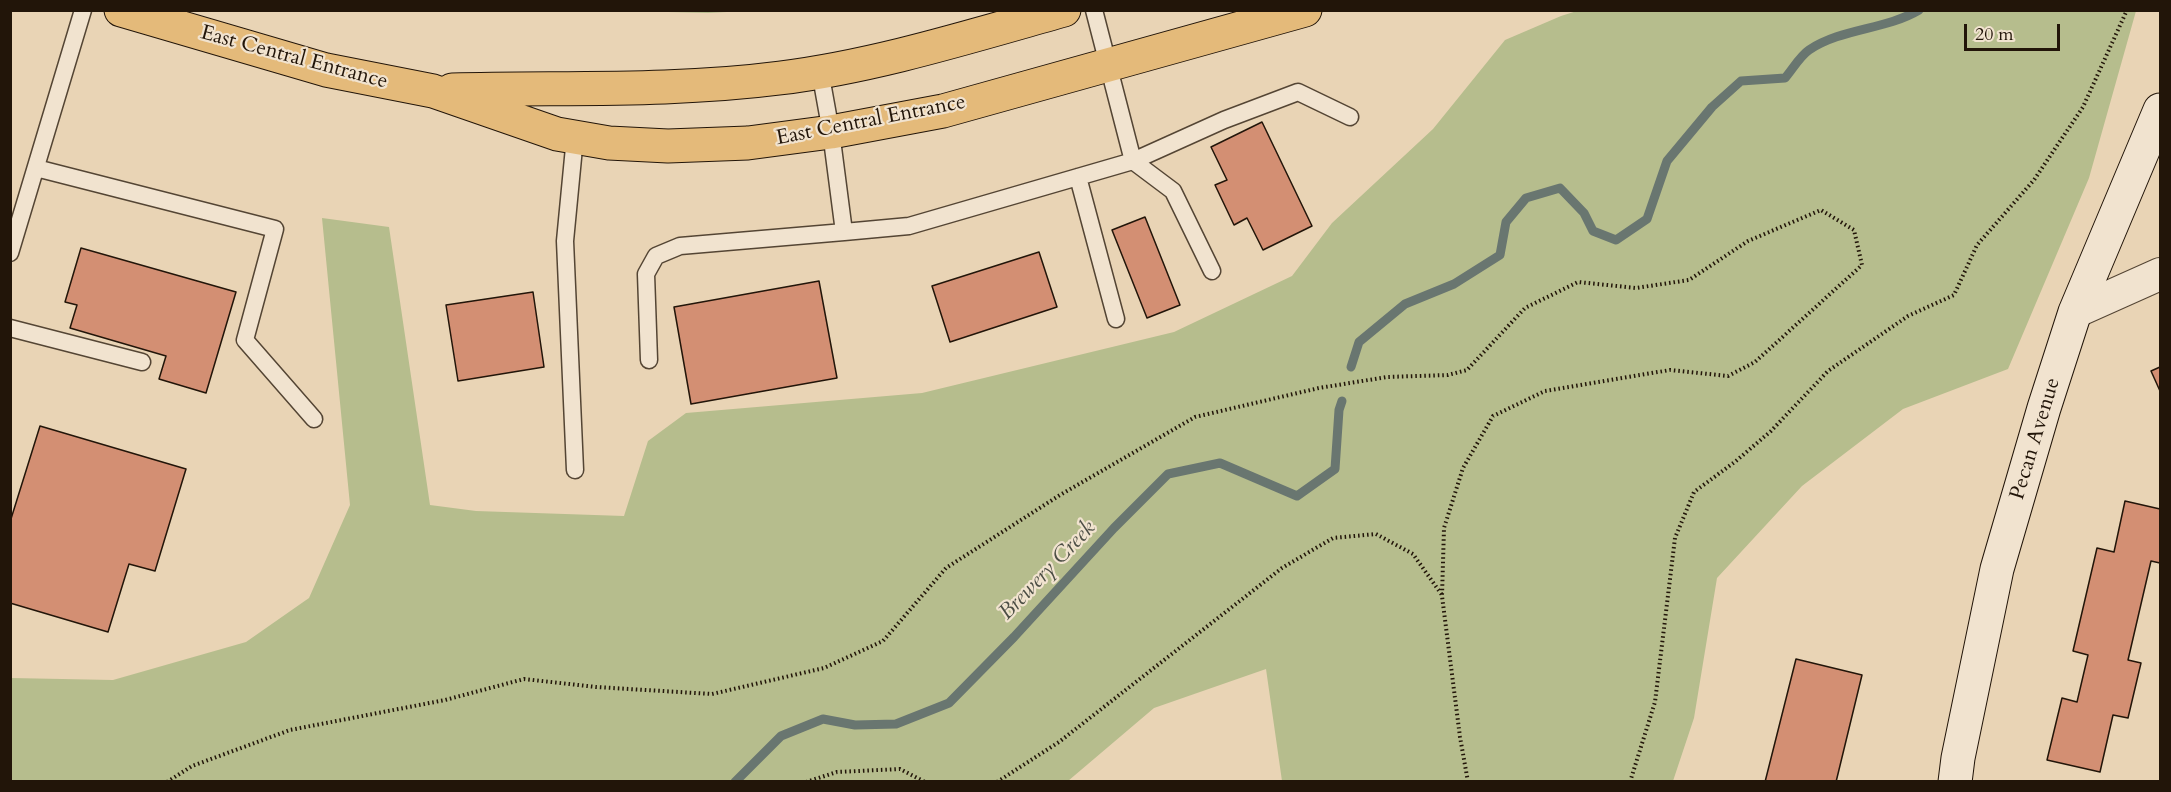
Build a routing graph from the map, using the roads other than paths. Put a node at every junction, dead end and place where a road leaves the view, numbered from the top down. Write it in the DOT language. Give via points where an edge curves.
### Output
graph roads {
  1 [pos="83,10"];
  2 [pos="121,10"];
  3 [pos="1064,10"];
  4 [pos="1094,10"];
  5 [pos="1305,10"];
  6 [pos="1108,65"];
  7 [pos="820,71"];
  8 [pos="433,91"];
  9 [pos="2160,110"];
  10 [pos="1350,117"];
  11 [pos="831,132"];
  12 [pos="575,137"];
  13 [pos="1133,161"];
  14 [pos="36,168"];
  15 [pos="1078,177"];
  16 [pos="844,232"];
  17 [pos="10,253"];
  18 [pos="1212,271"];
  19 [pos="2160,274"];
  20 [pos="2075,312"];
  21 [pos="1116,319"];
  22 [pos="10,328"];
  23 [pos="649,360"];
  24 [pos="142,362"];
  25 [pos="314,419"];
  26 [pos="575,470"];
  27 [pos="1955,782"];
  1 -- 14 [label="lane"];
  2 -- 8 [label="highway, East Central Entrance" via="326,70"];
  3 -- 7 [label="highway, East Central Entrance" via="869,62"];
  4 -- 6 [label="lane"];
  5 -- 6 [label="highway, East Central Entrance"];
  6 -- 11 [label="highway, East Central Entrance" via="943,111"];
  6 -- 13 [label="lane"];
  7 -- 8 [label="highway, East Central Entrance" via="694,86"];
  7 -- 11 [label="lane"];
  8 -- 12 [label="highway, East Central Entrance"];
  9 -- 20 [label="street, Pecan Avenue"];
  10 -- 13 [label="lane" via="1298,92"];
  11 -- 12 [label="highway, East Central Entrance" via="748,143 668,146"];
  11 -- 16 [label="lane"];
  12 -- 26 [label="lane" via="565,241"];
  13 -- 15 [label="lane"];
  13 -- 18 [label="lane" via="1173,191"];
  14 -- 17 [label="lane"];
  14 -- 25 [label="lane" via="275,229 245,340"];
  15 -- 16 [label="lane" via="909,226"];
  15 -- 21 [label="lane"];
  16 -- 23 [label="lane" via="680,246 656,256 646,274"];
  19 -- 20 [label="street"];
  20 -- 27 [label="street, Pecan Avenue" via="1997,569"];
  22 -- 24 [label="lane"];
}
